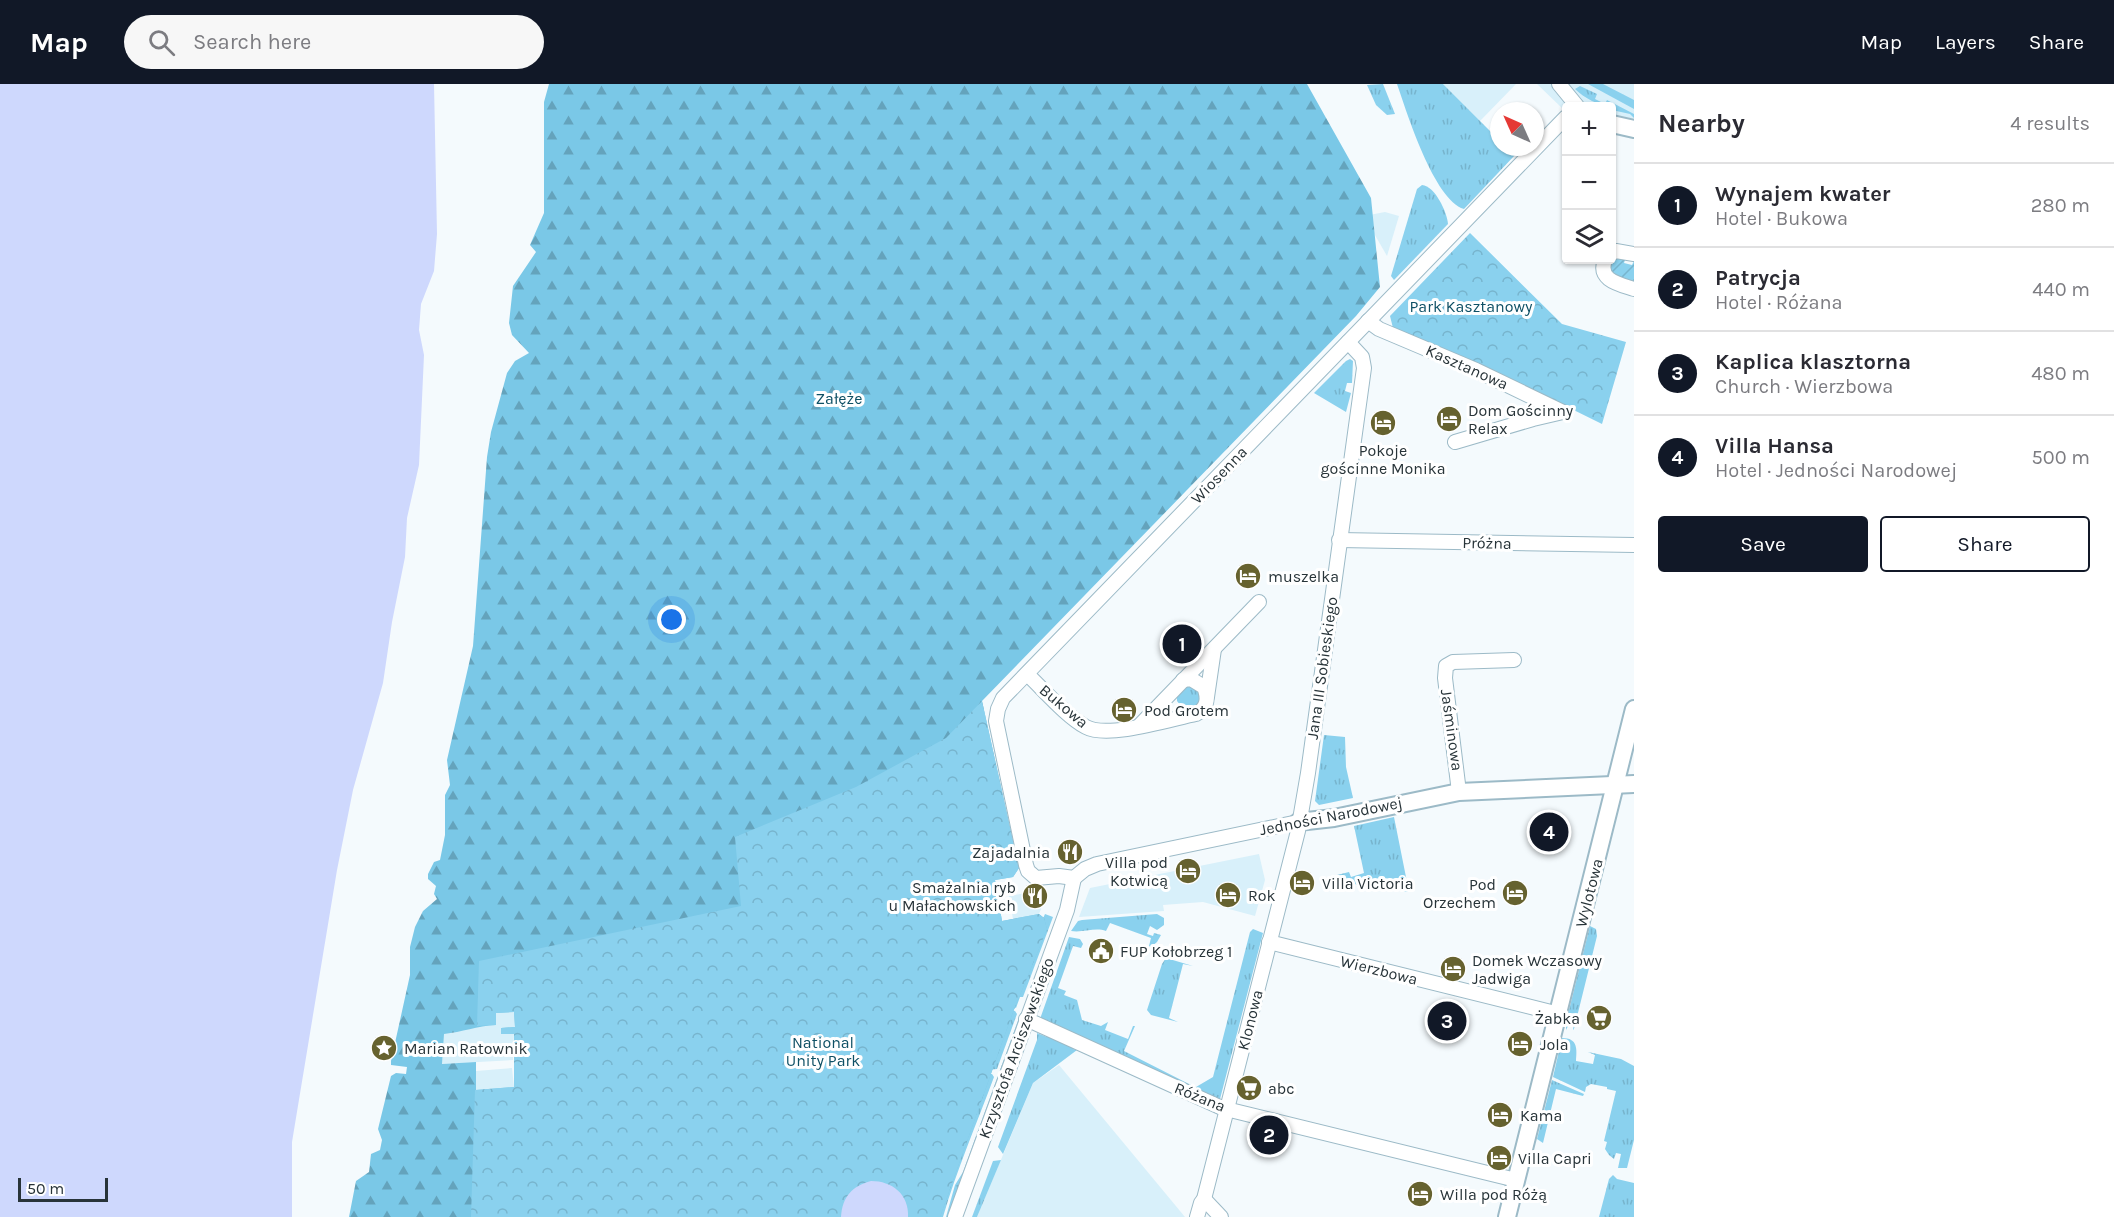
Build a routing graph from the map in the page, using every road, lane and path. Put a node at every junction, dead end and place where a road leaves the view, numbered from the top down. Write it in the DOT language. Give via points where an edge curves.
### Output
graph roads {
  1 [pos="1559,84"];
  2 [pos="1574,102"];
  3 [pos="1562,121"];
  4 [pos="1616,125"];
  5 [pos="1634,129"];
  6 [pos="1616,250"];
  7 [pos="1634,254"];
  8 [pos="1603,264"];
  9 [pos="1634,289"];
  10 [pos="1368,321"];
  11 [pos="1348,342"];
  12 [pos="1455,442"];
  13 [pos="1339,540"];
  14 [pos="1634,545"];
  15 [pos="1259,602"];
  16 [pos="1214,649"];
  17 [pos="1515,660"];
  18 [pos="1027,674"];
  19 [pos="1183,680"];
  20 [pos="1172,692"];
  21 [pos="1207,699"];
  22 [pos="1634,709"];
  23 [pos="1183,717"];
  24 [pos="1139,726"];
  25 [pos="1634,784"];
  26 [pos="1614,785"];
  27 [pos="1459,792"];
  28 [pos="1298,822"];
  29 [pos="1074,878"];
  30 [pos="1269,942"];
  31 [pos="1559,1014"];
  32 [pos="1029,1020"];
  33 [pos="1227,1109"];
  34 [pos="1516,1180"];
  35 [pos="1204,1199"];
  36 [pos="955,1217"];
  37 [pos="1197,1217"];
  38 [pos="1221,1217"];
  39 [pos="1507,1217"];
  1 -- 2 [label="street"];
  3 -- 10 [label="street, Wiosenna"];
  4 -- 5 [label="street"];
  6 -- 7 [label="street"];
  8 -- 9 [label="street" via="1608,279"];
  10 -- 11 [label="street, Wiosenna"];
  10 -- 12 [label="street, Kasztanowa" via="1563,412"];
  11 -- 13 [label="street, Jana III Sobieskiego" via="1362,357 1364,368"];
  11 -- 18 [label="street, Wiosenna"];
  13 -- 14 [label="street, Próżna"];
  13 -- 28 [label="street, Jana III Sobieskiego"];
  15 -- 16 [label="street"];
  16 -- 19 [label="street"];
  16 -- 21 [label="street"];
  17 -- 27 [label="street, Jaśminowa" via="1453,662 1446,666"];
  18 -- 24 [label="street, Bukowa" via="1079,723 1091,729 1116,731"];
  18 -- 29 [label="street, Wiosenna" via="1001,702 996,721 1026,865 1036,878"];
  19 -- 20 [label="street"];
  19 -- 21 [label="street" via="1198,682"];
  20 -- 23 [label="street" via="1170,700"];
  20 -- 24 [label="street"];
  21 -- 23 [label="street, Bukowa" via="1203,710"];
  22 -- 26 [label="street, Wylotowa"];
  23 -- 24 [label="street, Bukowa"];
  25 -- 26 [label="street, Jedności Narodowej"];
  26 -- 27 [label="street, Jedności Narodowej"];
  26 -- 31 [label="street, Wylotowa"];
  27 -- 28 [label="street, Jedności Narodowej"];
  28 -- 29 [label="street, Jedności Narodowej" via="1097,864"];
  28 -- 30 [label="street, Klonowa"];
  29 -- 32 [label="street, Krzysztofa Arciszewskiego"];
  30 -- 31 [label="street, Wierzbowa"];
  30 -- 33 [label="street, Klonowa"];
  31 -- 34 [label="street, Wylotowa"];
  32 -- 33 [label="street, Różana"];
  32 -- 36 [label="street, Krzysztofa Arciszewskiego"];
  33 -- 34 [label="street, Różana"];
  33 -- 35 [label="street, Klonowa"];
  34 -- 39 [label="street, Wylotowa"];
  35 -- 37 [label="street, Klonowa"];
  35 -- 38 [label="street"];
}
